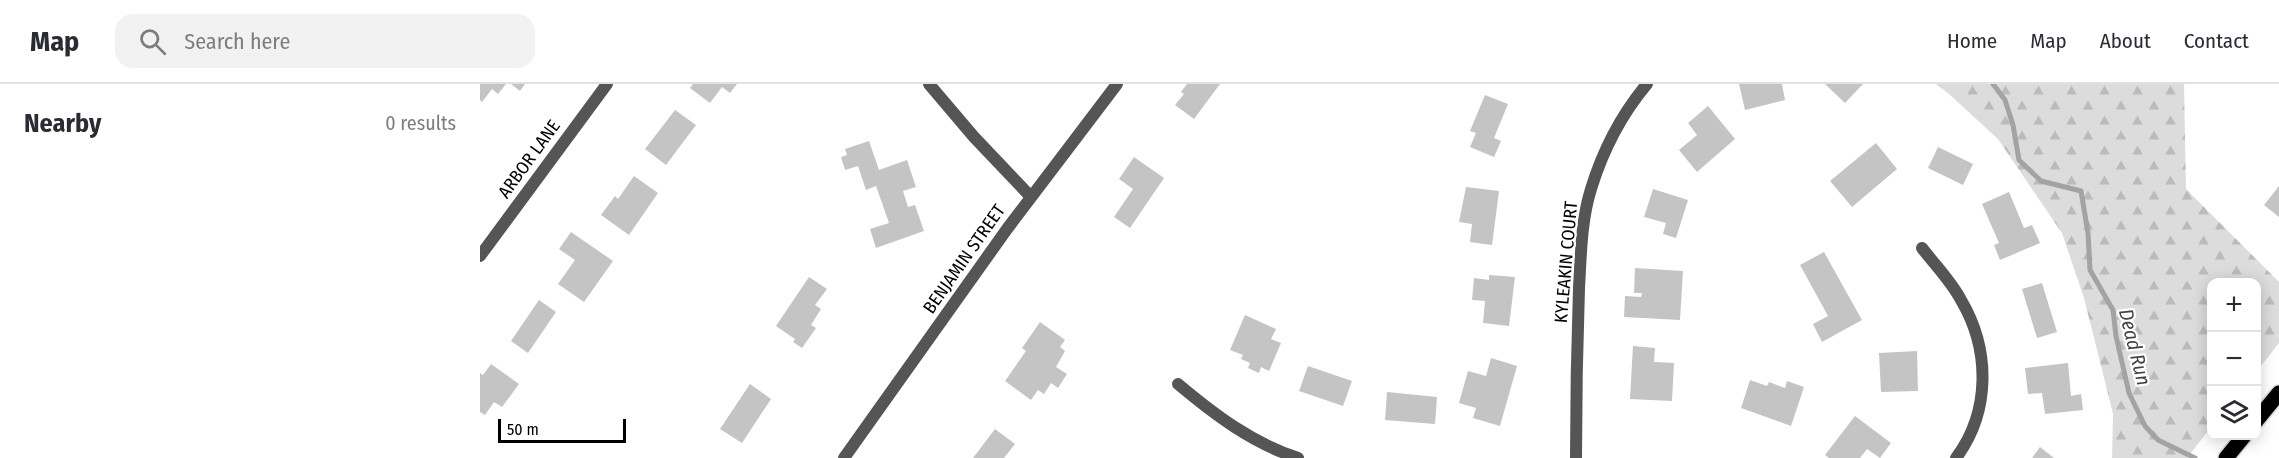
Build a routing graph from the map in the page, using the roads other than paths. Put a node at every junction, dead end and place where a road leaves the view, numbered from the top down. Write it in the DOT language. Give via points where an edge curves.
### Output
graph roads {
  1 [pos="607,84"];
  2 [pos="929,84"];
  3 [pos="1118,84"];
  4 [pos="1647,84"];
  5 [pos="1031,197"];
  6 [pos="1922,248"];
  7 [pos="480,256"];
  8 [pos="1178,384"];
  9 [pos="2279,393"];
  10 [pos="2261,415"];
  11 [pos="2240,440"];
  12 [pos="1290,457"];
  13 [pos="844,458"];
  14 [pos="1576,458"];
  15 [pos="1956,458"];
  16 [pos="2226,458"];
  1 -- 7 [label="street, ARBOR LANE"];
  2 -- 5 [label="street"];
  3 -- 5 [label="street, BENJAMIN STREET"];
  4 -- 14 [label="street, KYLEAKIN COURT" via="1614,132 1590,190 1577,340"];
  5 -- 13 [label="street, BENJAMIN STREET"];
  6 -- 15 [label="street" via="1960,297 1980,342 1983,388 1970,435"];
  8 -- 12 [label="street" via="1231,426"];
  9 -- 10 [label="main road"];
  11 -- 16 [label="main road"];
}
